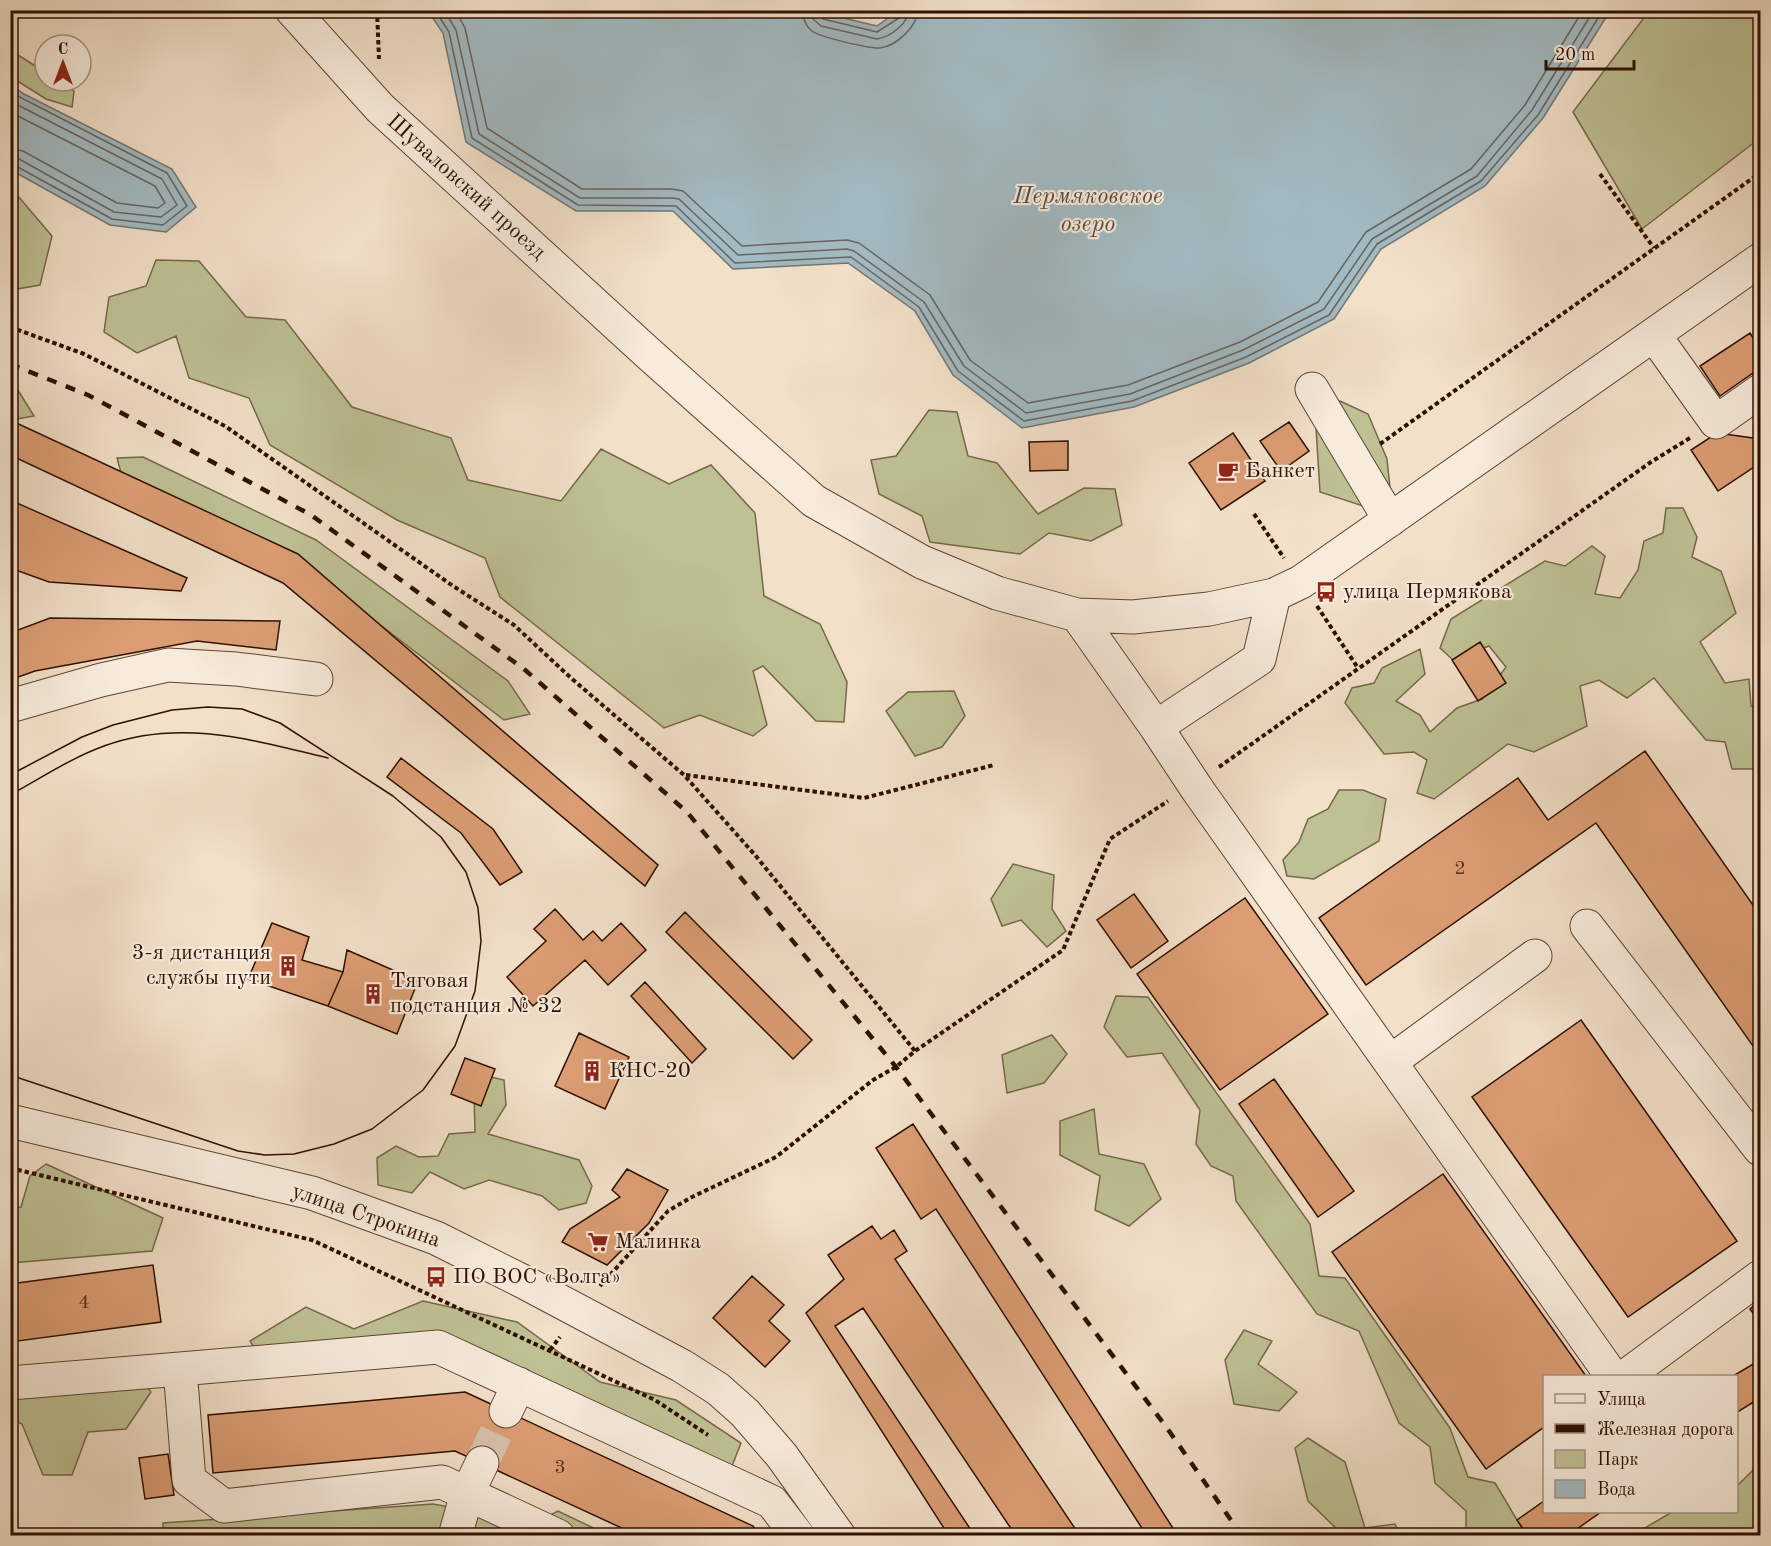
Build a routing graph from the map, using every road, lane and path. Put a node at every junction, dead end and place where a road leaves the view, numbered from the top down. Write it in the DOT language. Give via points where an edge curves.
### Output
graph roads {
  1 [pos="292,10"];
  2 [pos="1761,173"];
  3 [pos="1600,174"];
  4 [pos="1654,248"];
  5 [pos="1761,260"];
  6 [pos="10,327"];
  7 [pos="1654,335"];
  8 [pos="1312,389"];
  9 [pos="1761,391"];
  10 [pos="1716,422"];
  11 [pos="1355,462"];
  12 [pos="1390,520"];
  13 [pos="1274,595"];
  14 [pos="1077,615"];
  15 [pos="316,679"];
  16 [pos="10,706"];
  17 [pos="1156,727"];
  18 [pos="994,765"];
  19 [pos="684,775"];
  20 [pos="1194,784"];
  21 [pos="1587,926"];
  22 [pos="1535,956"];
  23 [pos="915,1051"];
  24 [pos="1390,1062"];
  25 [pos="10,1121"];
  26 [pos="1761,1149"];
  27 [pos="10,1168"];
  28 [pos="1761,1277"];
  29 [pos="579,1310"];
  30 [pos="550,1350"];
  31 [pos="180,1369"];
  32 [pos="1611,1375"];
  33 [pos="1629,1375"];
  34 [pos="10,1383"];
  35 [pos="717,1441"];
  36 [pos="482,1463"];
  37 [pos="467,1494"];
  38 [pos="825,1530"];
  39 [pos="455,1536"];
  40 [pos="558,1536"];
  41 [pos="798,1536"];
  1 -- 14 [label="street, Шуваловский проезд" via="380,108 814,501 922,562 998,593"];
  2 -- 4 [label="path"];
  3 -- 4 [label="path"];
  4 -- 11 [label="path"];
  5 -- 7 [label="street"];
  6 -- 19 [label="path" via="84,354 225,426 514,625"];
  7 -- 10 [label="street"];
  7 -- 12 [label="street"];
  8 -- 11 [label="street"];
  9 -- 10 [label="street"];
  10 -- 20 [label="path" via="1650,462"];
  11 -- 12 [label="street"];
  12 -- 13 [label="street" via="1314,574"];
  13 -- 14 [label="street" via="1209,609 1143,616"];
  13 -- 17 [label="street" via="1259,659"];
  14 -- 17 [label="street"];
  15 -- 16 [label="street" via="168,665"];
  17 -- 20 [label="street"];
  18 -- 19 [label="path" via="864,798"];
  19 -- 23 [label="path" via="748,846"];
  20 -- 23 [label="path" via="1110,838 1063,950"];
  20 -- 24 [label="street"];
  21 -- 26 [label="street"];
  22 -- 24 [label="street"];
  23 -- 29 [label="path" via="776,1156 668,1211"];
  24 -- 32 [label="street"];
  25 -- 29 [label="street, улица Строкина" via="312,1193 436,1238"];
  27 -- 30 [label="path" via="312,1240"];
  28 -- 33 [label="street"];
  29 -- 30 [label="path"];
  29 -- 38 [label="street, улица Строкина" via="682,1366 718,1389 745,1413 782,1456"];
  30 -- 35 [label="path" via="655,1400"];
  31 -- 34 [label="street"];
  31 -- 37 [label="street" via="189,1480 224,1506 442,1482"];
  31 -- 41 [label="street" via="438,1347 512,1398 772,1502"];
  36 -- 37 [label="street"];
  37 -- 39 [label="street"];
  37 -- 40 [label="street"];
}
